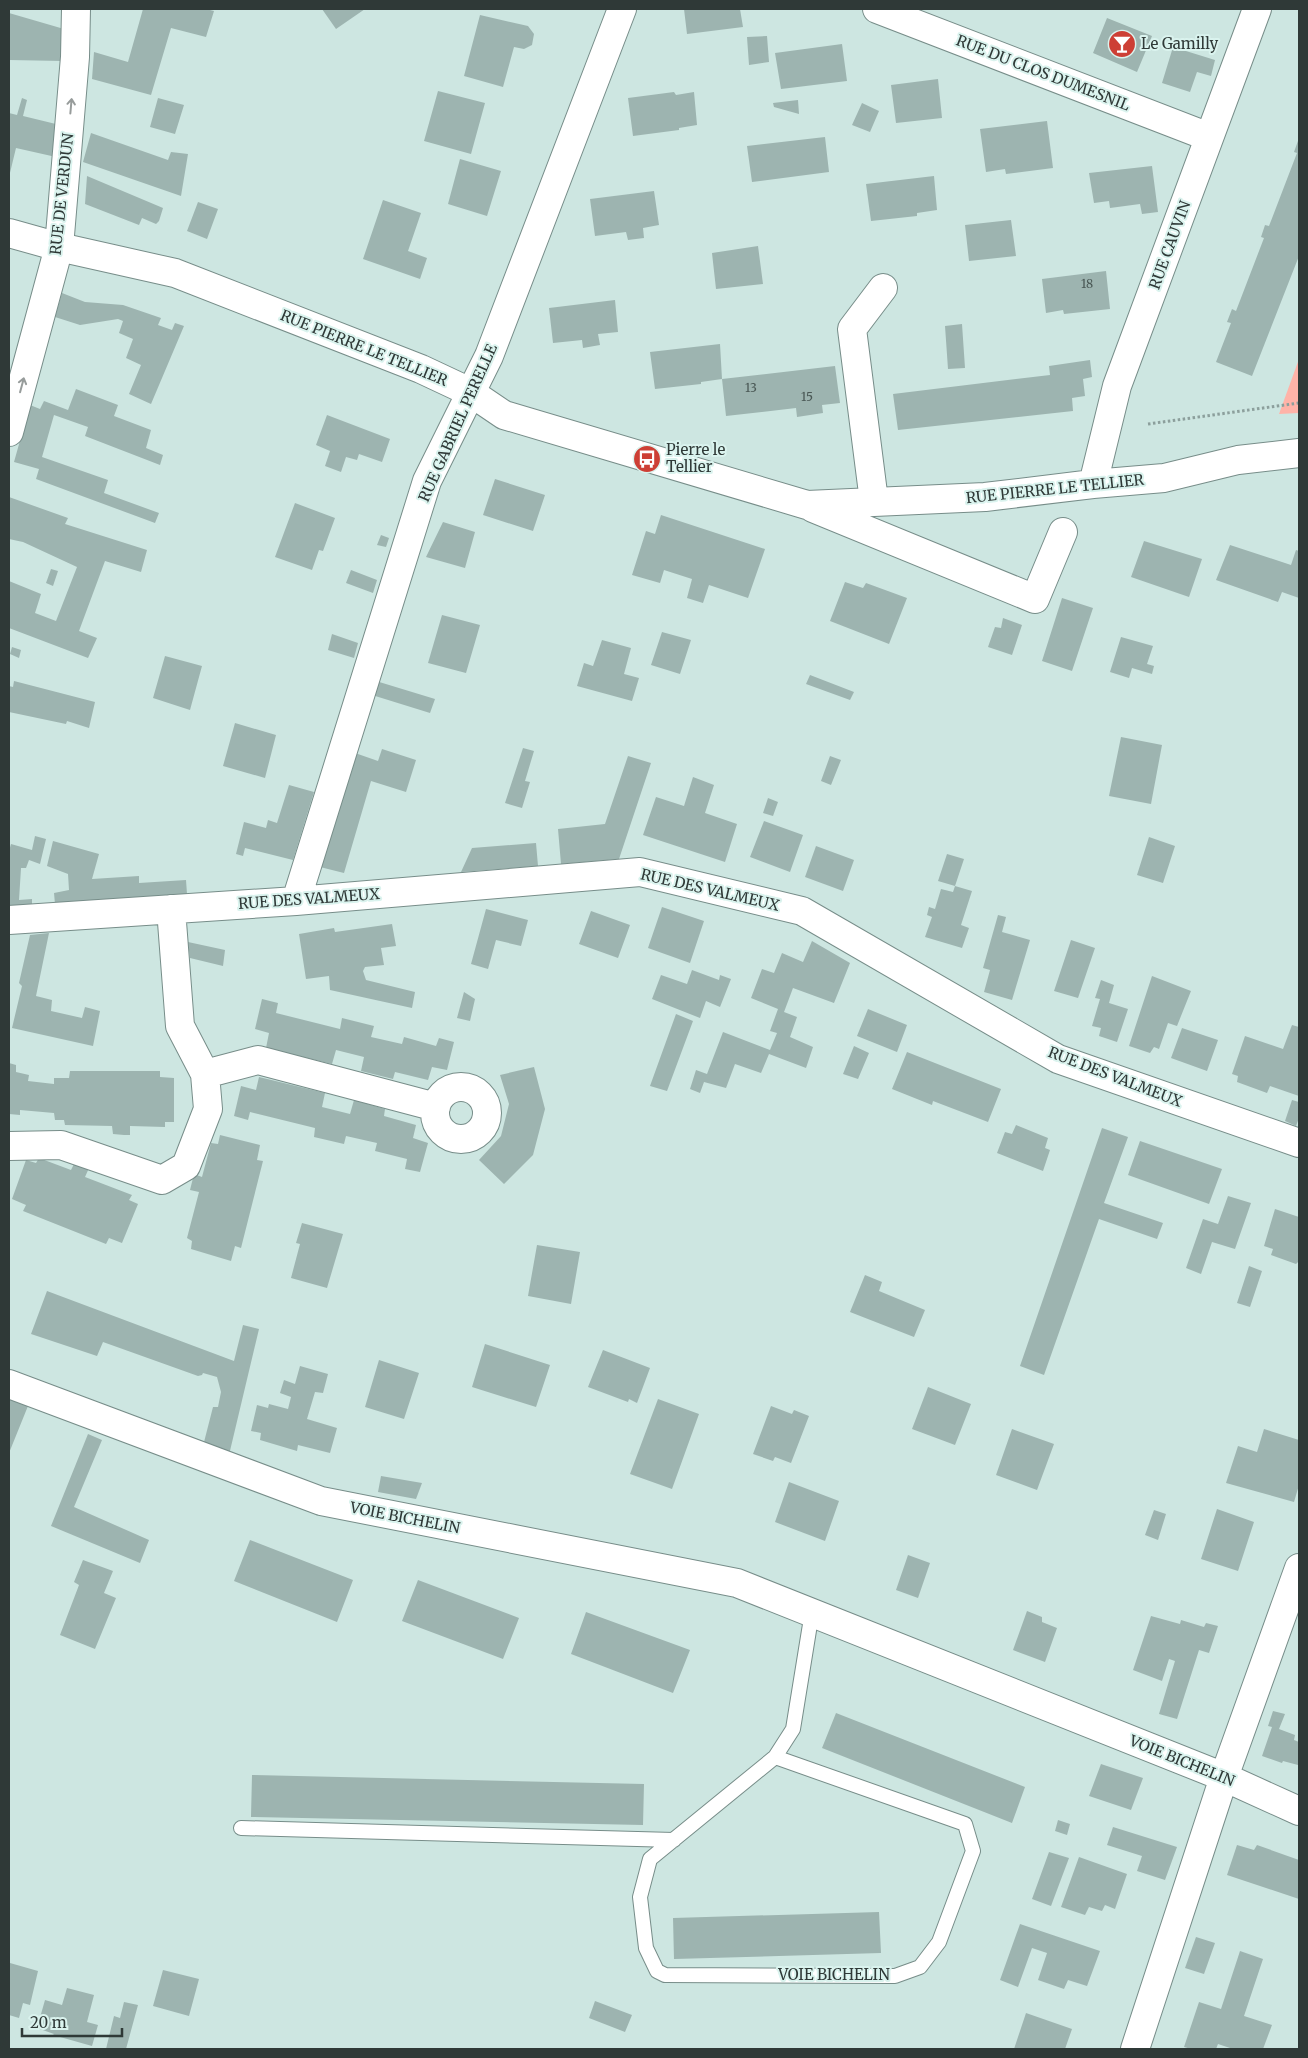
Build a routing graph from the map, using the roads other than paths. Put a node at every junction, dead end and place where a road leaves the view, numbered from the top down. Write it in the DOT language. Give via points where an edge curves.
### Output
graph roads {
  1 [pos="76,9"];
  2 [pos="622,9"];
  3 [pos="877,9"];
  4 [pos="1257,9"];
  5 [pos="1209,137"];
  6 [pos="9,233"];
  7 [pos="59,247"];
  8 [pos="883,288"];
  9 [pos="470,392"];
  10 [pos="9,432"];
  11 [pos="1299,452"];
  12 [pos="1093,484"];
  13 [pos="874,502"];
  14 [pos="807,505"];
  15 [pos="1063,532"];
  16 [pos="296,901"];
  17 [pos="171,909"];
  18 [pos="9,920"];
  19 [pos="205,1074"];
  20 [pos="436,1107"];
  21 [pos="1299,1143"];
  22 [pos="9,1146"];
  23 [pos="9,1384"];
  24 [pos="1299,1568"];
  25 [pos="812,1612"];
  26 [pos="775,1757"];
  27 [pos="1224,1777"];
  28 [pos="1299,1811"];
  29 [pos="241,1828"];
  30 [pos="674,1840"];
  31 [pos="1135,2049"];
  7 -- 1 [label="street, RUE DE VERDUN, one-way"];
  2 -- 9 [label="street, RUE GABRIEL PERELLE" via="489,356"];
  3 -- 5 [label="street, RUE DU CLOS DUMESNIL"];
  4 -- 5 [label="street, RUE CAUVIN"];
  5 -- 12 [label="street, RUE CAUVIN" via="1117,386"];
  6 -- 7 [label="street, RUE PIERRE LE TELLIER"];
  7 -- 9 [label="street, RUE PIERRE LE TELLIER" via="175,273 421,369"];
  10 -- 7 [label="street, RUE DE VERDUN, one-way"];
  8 -- 13 [label="street" via="852,329"];
  9 -- 14 [label="street, RUE PIERRE LE TELLIER" via="504,415"];
  9 -- 16 [label="street, RUE GABRIEL PERELLE" via="427,482"];
  11 -- 12 [label="street, RUE PIERRE LE TELLIER" via="1238,460 1164,478"];
  12 -- 13 [label="street, RUE PIERRE LE TELLIER" via="985,497"];
  13 -- 14 [label="street, RUE PIERRE LE TELLIER"];
  14 -- 15 [label="street, RUE PIERRE LE TELLIER" via="1035,599"];
  16 -- 17 [label="street, RUE DES VALMEUX"];
  16 -- 21 [label="street, RUE DES VALMEUX" via="640,872 783,906 802,911 1058,1059"];
  17 -- 18 [label="street, RUE DES VALMEUX"];
  17 -- 19 [label="street" via="180,1026"];
  19 -- 20 [label="street" via="258,1060"];
  19 -- 22 [label="street" via="208,1109 186,1166 162,1180 61,1145"];
  23 -- 25 [label="street, VOIE BICHELIN" via="321,1501 737,1583"];
  24 -- 27 [label="street"];
  25 -- 26 [label="lane, VOIE BICHELIN" via="793,1729"];
  25 -- 27 [label="street, VOIE BICHELIN"];
  26 -- 30 [label="lane, VOIE BICHELIN"];
  26 -- 30 [label="lane, VOIE BICHELIN" via="965,1824 972,1851 939,1942 920,1967 895,1976 665,1975 657,1970 646,1948 640,1897 650,1859"];
  27 -- 28 [label="street, VOIE BICHELIN"];
  27 -- 31 [label="street"];
  29 -- 30 [label="lane"];
}
